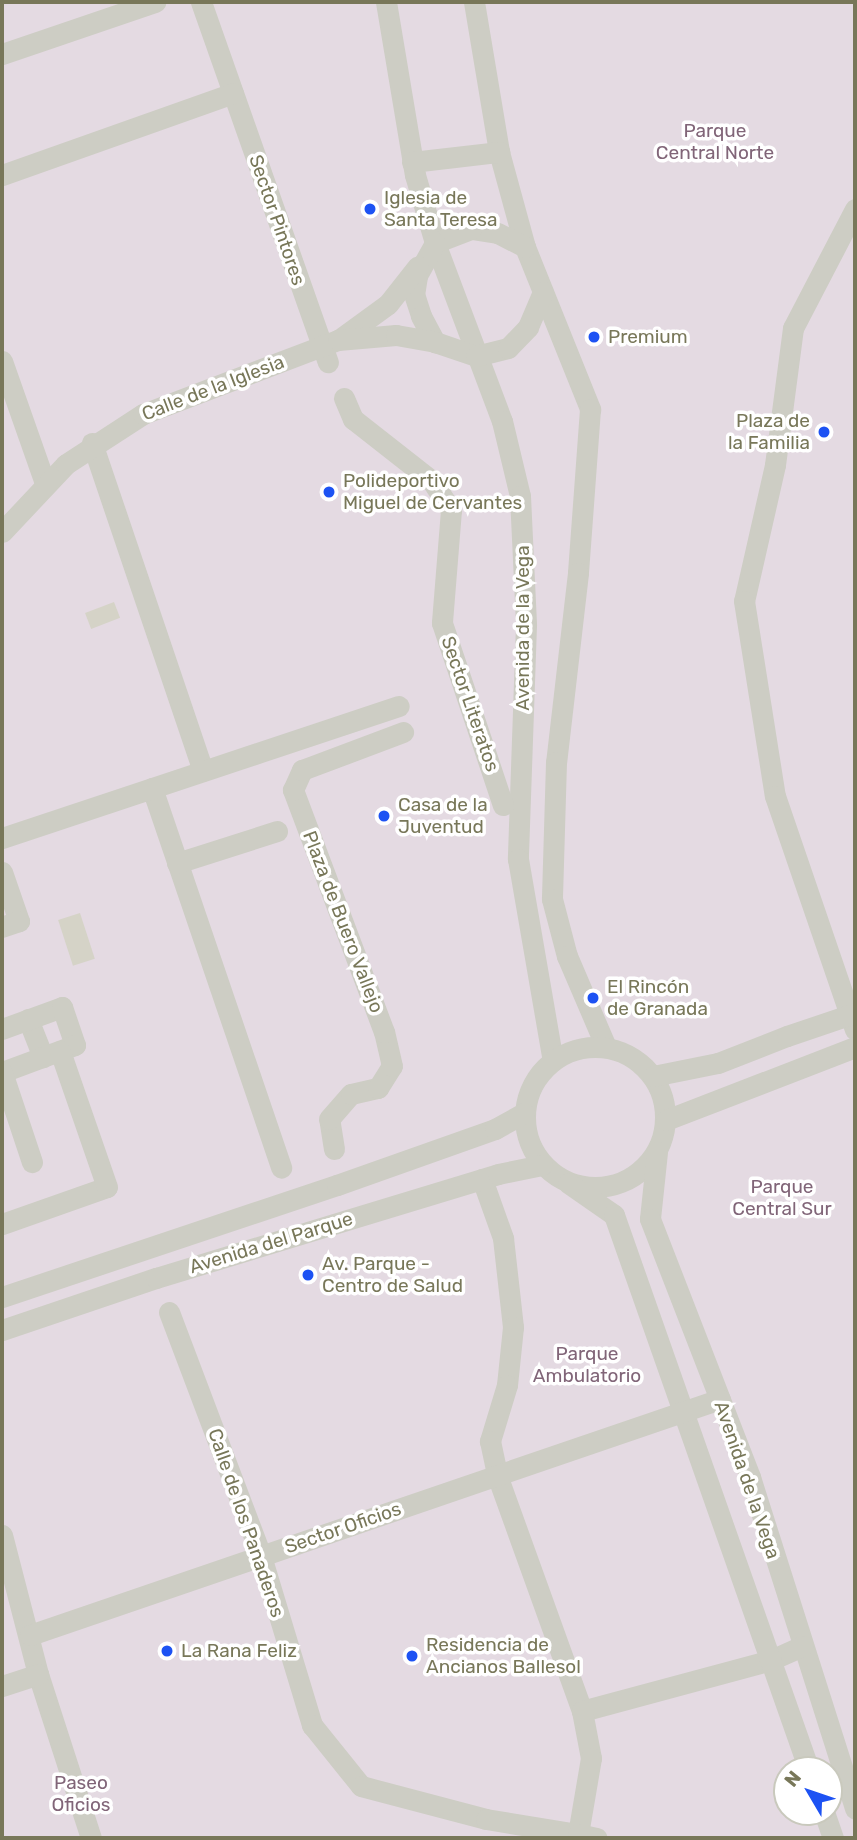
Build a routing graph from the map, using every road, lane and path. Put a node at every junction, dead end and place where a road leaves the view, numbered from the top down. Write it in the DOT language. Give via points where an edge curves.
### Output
graph roads {
  1 [pos="155,2"];
  2 [pos="201,2"];
  3 [pos="386,2"];
  4 [pos="474,2"];
  5 [pos="2,54"];
  6 [pos="233,93"];
  7 [pos="499,152"];
  8 [pos="412,162"];
  9 [pos="2,175"];
  10 [pos="855,209"];
  11 [pos="435,243"];
  12 [pos="525,247"];
  13 [pos="543,292"];
  14 [pos="435,342"];
  15 [pos="329,349"];
  16 [pos="476,356"];
  17 [pos="2,361"];
  18 [pos="344,398"];
  19 [pos="92,443"];
  20 [pos="44,484"];
  21 [pos="2,531"];
  22 [pos="399,706"];
  23 [pos="403,733"];
  24 [pos="203,771"];
  25 [pos="152,788"];
  26 [pos="503,805"];
  27 [pos="277,831"];
  28 [pos="2,838"];
  29 [pos="177,863"];
  30 [pos="2,872"];
  31 [pos="2,927"];
  32 [pos="855,1013"];
  33 [pos="28,1019"];
  34 [pos="2,1028"];
  35 [pos="855,1030"];
  36 [pos="606,1047"];
  37 [pos="855,1047"];
  38 [pos="51,1054"];
  39 [pos="553,1060"];
  40 [pos="2,1072"];
  41 [pos="653,1076"];
  42 [pos="524,1113"];
  43 [pos="666,1120"];
  44 [pos="334,1149"];
  45 [pos="657,1152"];
  46 [pos="32,1163"];
  47 [pos="542,1165"];
  48 [pos="281,1168"];
  49 [pos="482,1179"];
  50 [pos="568,1183"];
  51 [pos="2,1224"];
  52 [pos="2,1297"];
  53 [pos="169,1312"];
  54 [pos="2,1330"];
  55 [pos="720,1399"];
  56 [pos="683,1412"];
  57 [pos="497,1475"];
  58 [pos="2,1535"];
  59 [pos="261,1556"];
  60 [pos="30,1635"];
  61 [pos="802,1646"];
  62 [pos="771,1660"];
  63 [pos="38,1674"];
  64 [pos="2,1686"];
  65 [pos="582,1711"];
  66 [pos="804,1756"];
  67 [pos="855,1809"];
  68 [pos="584,1837"];
  69 [pos="92,1838"];
  1 -- 5 [label="street"];
  2 -- 6 [label="street, Sector Pintores"];
  3 -- 8 [label="street, Avenida de la Vega"];
  4 -- 7 [label="street, Avenida de la Vega"];
  6 -- 9 [label="street"];
  6 -- 15 [label="street, Sector Pintores"];
  7 -- 8 [label="street"];
  7 -- 12 [label="street, Avenida de la Vega"];
  8 -- 11 [label="street, Avenida de la Vega"];
  10 -- 35 [label="street" via="793,328 780,467 744,601 775,796"];
  11 -- 12 [label="street" via="471,229 497,233"];
  11 -- 14 [label="street" via="417,276 414,294"];
  11 -- 15 [label="street, Calle de la Iglesia" via="388,304"];
  11 -- 16 [label="street, Avenida de la Vega"];
  12 -- 13 [label="street, Avenida de la Vega"];
  13 -- 16 [label="street" via="527,327 508,348"];
  13 -- 36 [label="street, Avenida de la Vega" via="590,409 578,573 556,762 552,899 567,956"];
  14 -- 15 [label="street, Calle de la Iglesia" via="396,335"];
  14 -- 16 [label="street, Calle de la Iglesia"];
  15 -- 19 [label="street, Calle de la Iglesia" via="143,414"];
  16 -- 39 [label="street, Avenida de la Vega" via="502,421 520,496 526,625 518,859"];
  17 -- 20 [label="street"];
  18 -- 26 [label="street, Sector Literatos" via="353,419 432,481 451,510 442,623"];
  19 -- 20 [label="street, Calle de la Iglesia"];
  19 -- 24 [label="street"];
  20 -- 21 [label="street, Calle de la Iglesia"];
  22 -- 24 [label="street"];
  23 -- 44 [label="street, Plaza de Buero Vallejo" via="302,770 293,790 384,1032 392,1066 377,1088 351,1094 329,1119"];
  24 -- 25 [label="street"];
  25 -- 28 [label="street"];
  25 -- 29 [label="street"];
  27 -- 29 [label="street"];
  29 -- 48 [label="street"];
  30 -- 31 [label="street" via="19,921"];
  32 -- 41 [label="street, bridge" via="718,1063"];
  33 -- 34 [label="street"];
  33 -- 38 [label="street"];
  33 -- 38 [label="street" via="62,1007 75,1045"];
  36 -- 39 [label="street" via="578,1048"];
  36 -- 41 [label="street" via="638,1060"];
  37 -- 43 [label="street"];
  38 -- 40 [label="street"];
  38 -- 51 [label="street" via="107,1187"];
  39 -- 42 [label="street" via="533,1084"];
  40 -- 46 [label="street"];
  41 -- 43 [label="street" via="664,1097"];
  42 -- 47 [label="street" via="528,1141"];
  42 -- 52 [label="street, Avenida del Parque" via="495,1129 337,1185"];
  43 -- 45 [label="street"];
  45 -- 50 [label="street" via="634,1177 623,1181 602,1188"];
  45 -- 55 [label="street, Avenida de la Vega" via="650,1219"];
  47 -- 49 [label="street, Avenida del Parque"];
  47 -- 50 [label="street"];
  49 -- 54 [label="street, Avenida del Parque"];
  49 -- 57 [label="street" via="503,1238 513,1326 507,1385 490,1441"];
  50 -- 56 [label="street, Avenida de la Vega" via="614,1215"];
  53 -- 59 [label="street, Calle de los Panaderos"];
  55 -- 56 [label="street, Sector Oficios"];
  55 -- 61 [label="street, Avenida de la Vega" via="750,1477"];
  56 -- 57 [label="street, Sector Oficios"];
  56 -- 62 [label="street, Avenida de la Vega"];
  57 -- 59 [label="street, Sector Oficios"];
  57 -- 65 [label="street"];
  58 -- 60 [label="street"];
  59 -- 60 [label="street, Sector Oficios"];
  59 -- 68 [label="street, Calle de los Panaderos" via="312,1725 361,1786 486,1819"];
  60 -- 63 [label="street"];
  61 -- 62 [label="street"];
  61 -- 67 [label="street, Avenida de la Vega"];
  62 -- 65 [label="street"];
  62 -- 66 [label="street, Avenida de la Vega"];
  63 -- 64 [label="street"];
  63 -- 69 [label="street"];
  65 -- 68 [label="street" via="591,1758"];
}
